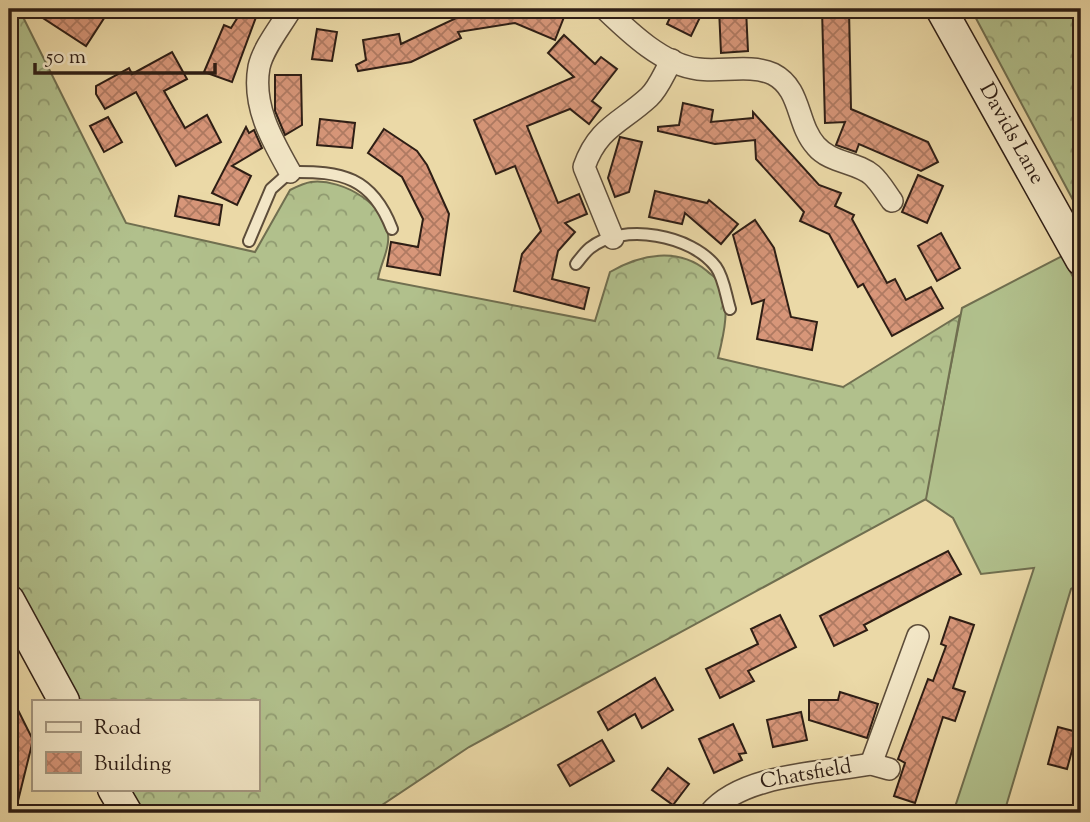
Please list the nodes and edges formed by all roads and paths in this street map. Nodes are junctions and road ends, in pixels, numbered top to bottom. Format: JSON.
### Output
{"nodes":[{"id":1,"x":291,"y":9,"type":"edge"},
{"id":2,"x":605,"y":9,"type":"edge"},
{"id":3,"x":941,"y":9,"type":"edge"},
{"id":4,"x":672,"y":60,"type":"junction"},
{"id":5,"x":290,"y":172,"type":"junction"},
{"id":6,"x":892,"y":201,"type":"dead end"},
{"id":7,"x":392,"y":229,"type":"dead end"},
{"id":8,"x":613,"y":238,"type":"junction"},
{"id":9,"x":248,"y":240,"type":"dead end"},
{"id":10,"x":1081,"y":260,"type":"edge"},
{"id":11,"x":576,"y":264,"type":"dead end"},
{"id":12,"x":730,"y":309,"type":"dead end"},
{"id":13,"x":11,"y":610,"type":"edge"},
{"id":14,"x":918,"y":636,"type":"dead end"},
{"id":15,"x":63,"y":700,"type":"edge"},
{"id":16,"x":114,"y":790,"type":"edge"},
{"id":17,"x":127,"y":813,"type":"edge"},
{"id":18,"x":710,"y":813,"type":"edge"}],
"edges":[{"from":1,"to":5,"type":"street"},
{"from":2,"to":4,"type":"street"},
{"from":3,"to":10,"type":"street","name":"Davids Lane"},
{"from":4,"to":6,"type":"street"},
{"from":4,"to":8,"type":"street"},
{"from":5,"to":7,"type":"lane"},
{"from":5,"to":9,"type":"lane"},
{"from":8,"to":11,"type":"lane"},
{"from":8,"to":12,"type":"lane"},
{"from":13,"to":15,"type":"street"},
{"from":14,"to":18,"type":"street","name":"Chatsfield"},
{"from":16,"to":17,"type":"street"}]}
